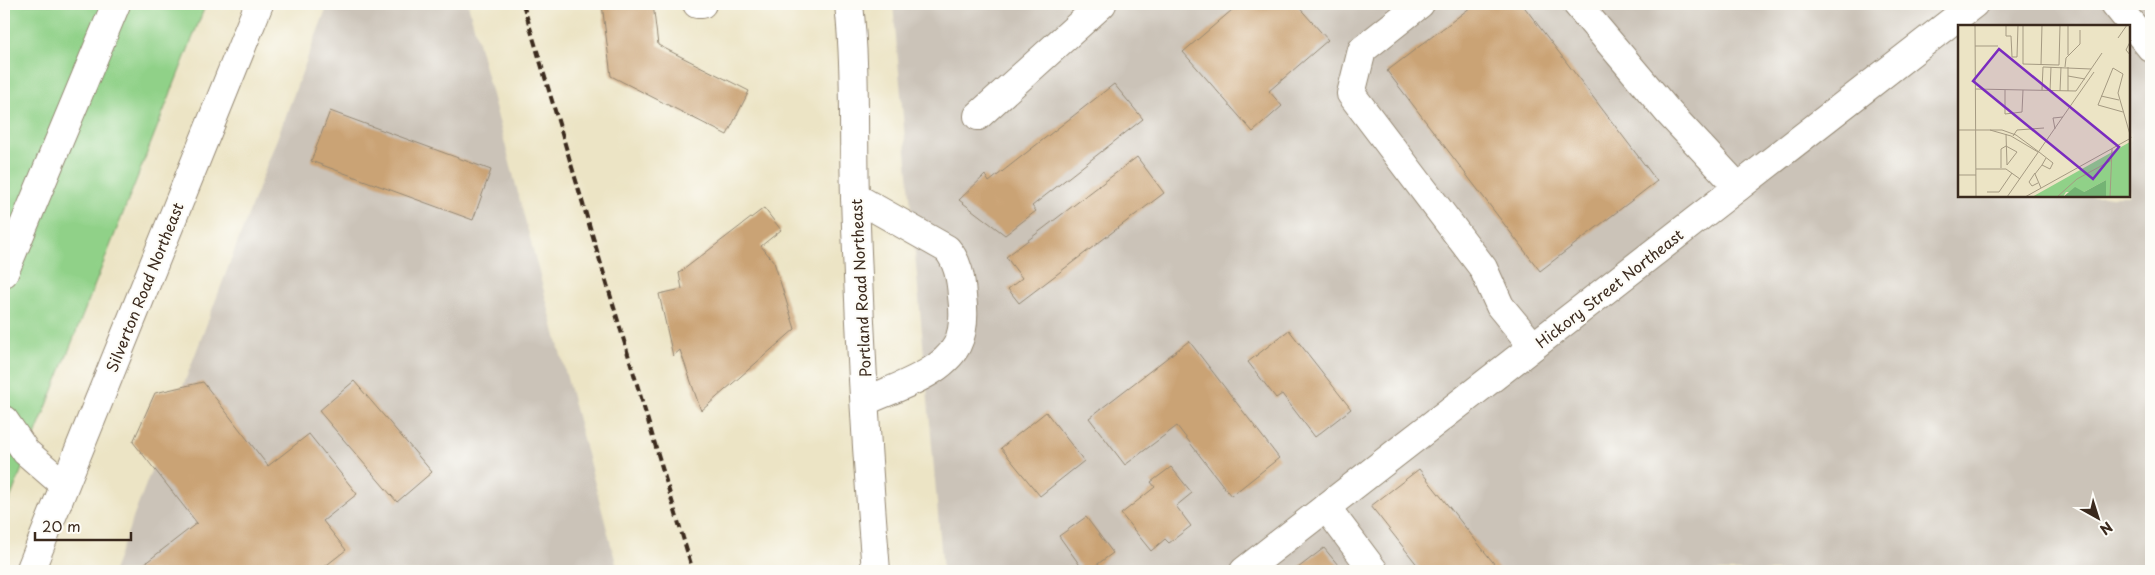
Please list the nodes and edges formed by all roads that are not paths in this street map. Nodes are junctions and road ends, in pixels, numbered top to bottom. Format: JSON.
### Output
{"nodes":[{"id":1,"x":116,"y":4,"type":"edge"},
{"id":2,"x":259,"y":4,"type":"edge"},
{"id":3,"x":697,"y":4,"type":"edge"},
{"id":4,"x":702,"y":4,"type":"edge"},
{"id":5,"x":849,"y":4,"type":"edge"},
{"id":6,"x":1102,"y":4,"type":"edge"},
{"id":7,"x":1420,"y":4,"type":"edge"},
{"id":8,"x":1577,"y":4,"type":"edge"},
{"id":9,"x":1974,"y":4,"type":"edge"},
{"id":10,"x":2115,"y":4,"type":"edge"},
{"id":11,"x":2151,"y":48,"type":"edge"},
{"id":12,"x":978,"y":116,"type":"dead end"},
{"id":13,"x":1738,"y":187,"type":"junction"},
{"id":14,"x":855,"y":197,"type":"junction"},
{"id":15,"x":4,"y":273,"type":"edge"},
{"id":16,"x":1533,"y":346,"type":"junction"},
{"id":17,"x":866,"y":401,"type":"junction"},
{"id":18,"x":4,"y":420,"type":"edge"},
{"id":19,"x":64,"y":485,"type":"junction"},
{"id":20,"x":1326,"y":507,"type":"junction"},
{"id":21,"x":30,"y":571,"type":"edge"},
{"id":22,"x":876,"y":571,"type":"edge"},
{"id":23,"x":1244,"y":571,"type":"edge"},
{"id":24,"x":1374,"y":571,"type":"edge"}],
"edges":[{"from":1,"to":15,"type":"main road"},
{"from":2,"to":19,"type":"main road","name":"Silverton Road Northeast"},
{"from":3,"to":4,"type":"main road"},
{"from":5,"to":14,"type":"main road","name":"Portland Road Northeast"},
{"from":6,"to":12,"type":"main road"},
{"from":7,"to":16,"type":"main road"},
{"from":8,"to":13,"type":"main road"},
{"from":9,"to":13,"type":"main road","name":"Hickory Street Northeast"},
{"from":10,"to":11,"type":"main road"},
{"from":13,"to":16,"type":"main road","name":"Hickory Street Northeast"},
{"from":14,"to":17,"type":"main road","name":"Portland Road Northeast"},
{"from":14,"to":17,"type":"main road"},
{"from":16,"to":20,"type":"main road","name":"Hickory Street Northeast"},
{"from":17,"to":22,"type":"main road","name":"Portland Road Northeast"},
{"from":18,"to":19,"type":"main road"},
{"from":19,"to":21,"type":"main road","name":"Silverton Road Northeast"},
{"from":20,"to":23,"type":"main road","name":"Hickory Street Northeast"},
{"from":20,"to":24,"type":"main road"}]}
